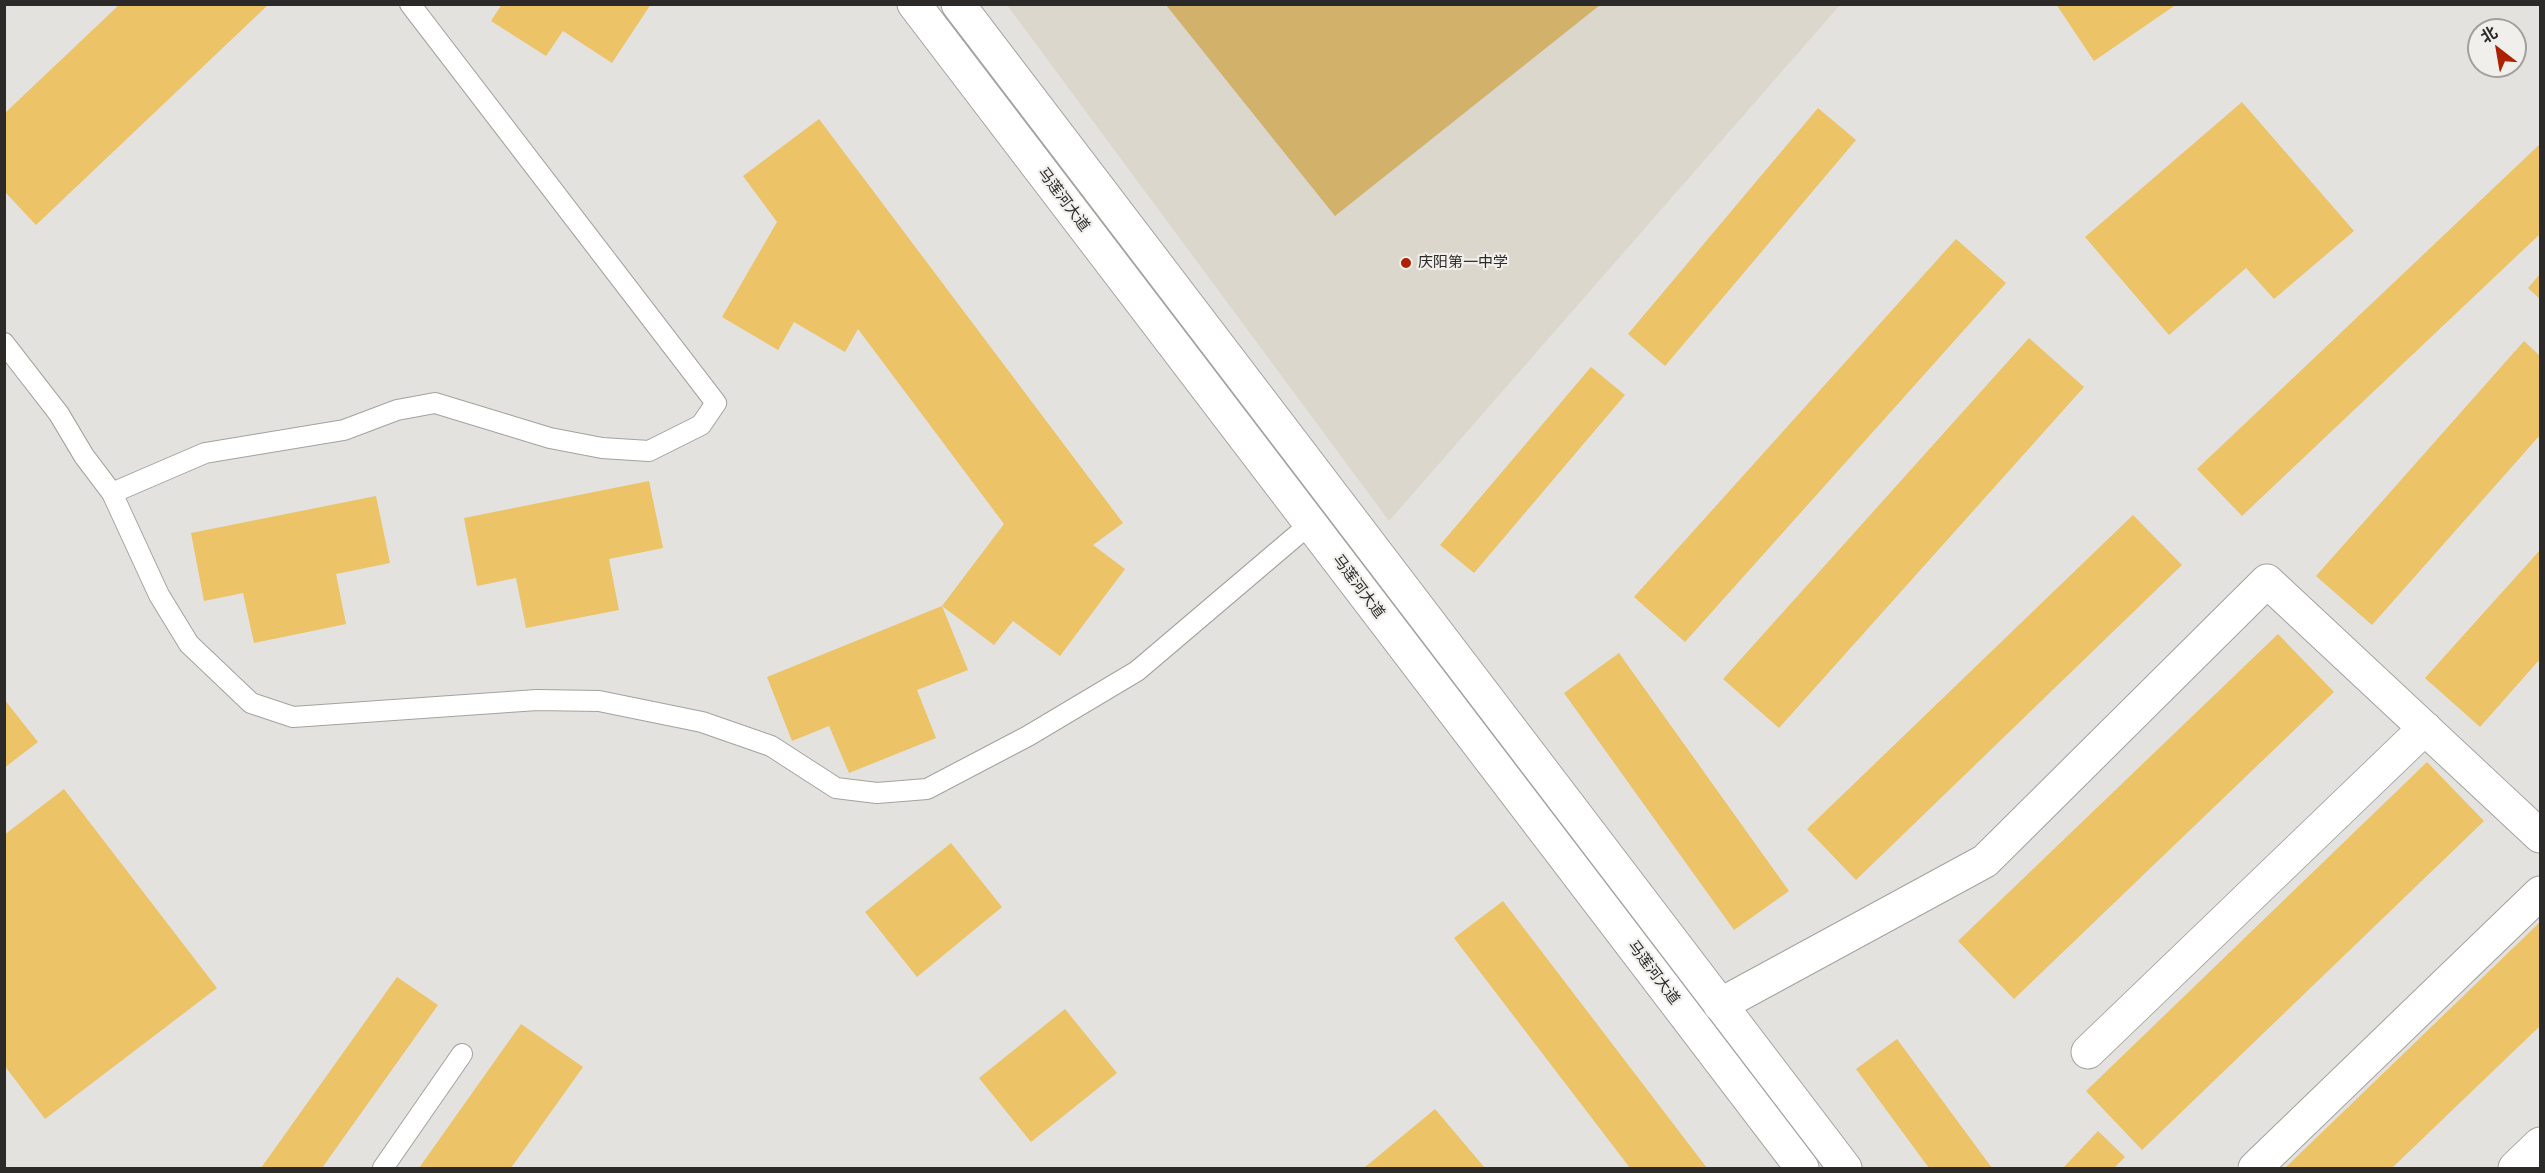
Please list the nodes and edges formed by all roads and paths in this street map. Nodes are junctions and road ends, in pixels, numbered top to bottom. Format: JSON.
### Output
{"nodes":[{"id":1,"x":410,"y":4,"type":"edge"},
{"id":2,"x":914,"y":4,"type":"edge"},
{"id":3,"x":958,"y":4,"type":"edge"},
{"id":4,"x":4,"y":343,"type":"edge"},
{"id":5,"x":112,"y":494,"type":"junction"},
{"id":6,"x":1310,"y":524,"type":"junction"},
{"id":7,"x":2425,"y":728,"type":"junction"},
{"id":8,"x":2541,"y":836,"type":"edge"},
{"id":9,"x":2541,"y":893,"type":"edge"},
{"id":10,"x":1720,"y":1005,"type":"junction"},
{"id":11,"x":2088,"y":1052,"type":"dead end"},
{"id":12,"x":462,"y":1054,"type":"dead end"},
{"id":13,"x":2541,"y":1144,"type":"edge"},
{"id":14,"x":383,"y":1168,"type":"edge"},
{"id":15,"x":1802,"y":1168,"type":"edge"},
{"id":16,"x":1845,"y":1168,"type":"edge"},
{"id":17,"x":2255,"y":1168,"type":"edge"},
{"id":18,"x":2516,"y":1168,"type":"edge"}],
"edges":[{"from":1,"to":5,"type":"lane"},
{"from":2,"to":6,"type":"street","name":"马莲河大道"},
{"from":3,"to":10,"type":"street"},
{"from":4,"to":5,"type":"lane"},
{"from":5,"to":6,"type":"lane"},
{"from":6,"to":15,"type":"street","name":"马莲河大道"},
{"from":7,"to":8,"type":"street"},
{"from":7,"to":10,"type":"street"},
{"from":7,"to":11,"type":"street"},
{"from":9,"to":17,"type":"street"},
{"from":10,"to":16,"type":"street"},
{"from":12,"to":14,"type":"lane"},
{"from":13,"to":18,"type":"street"}]}
